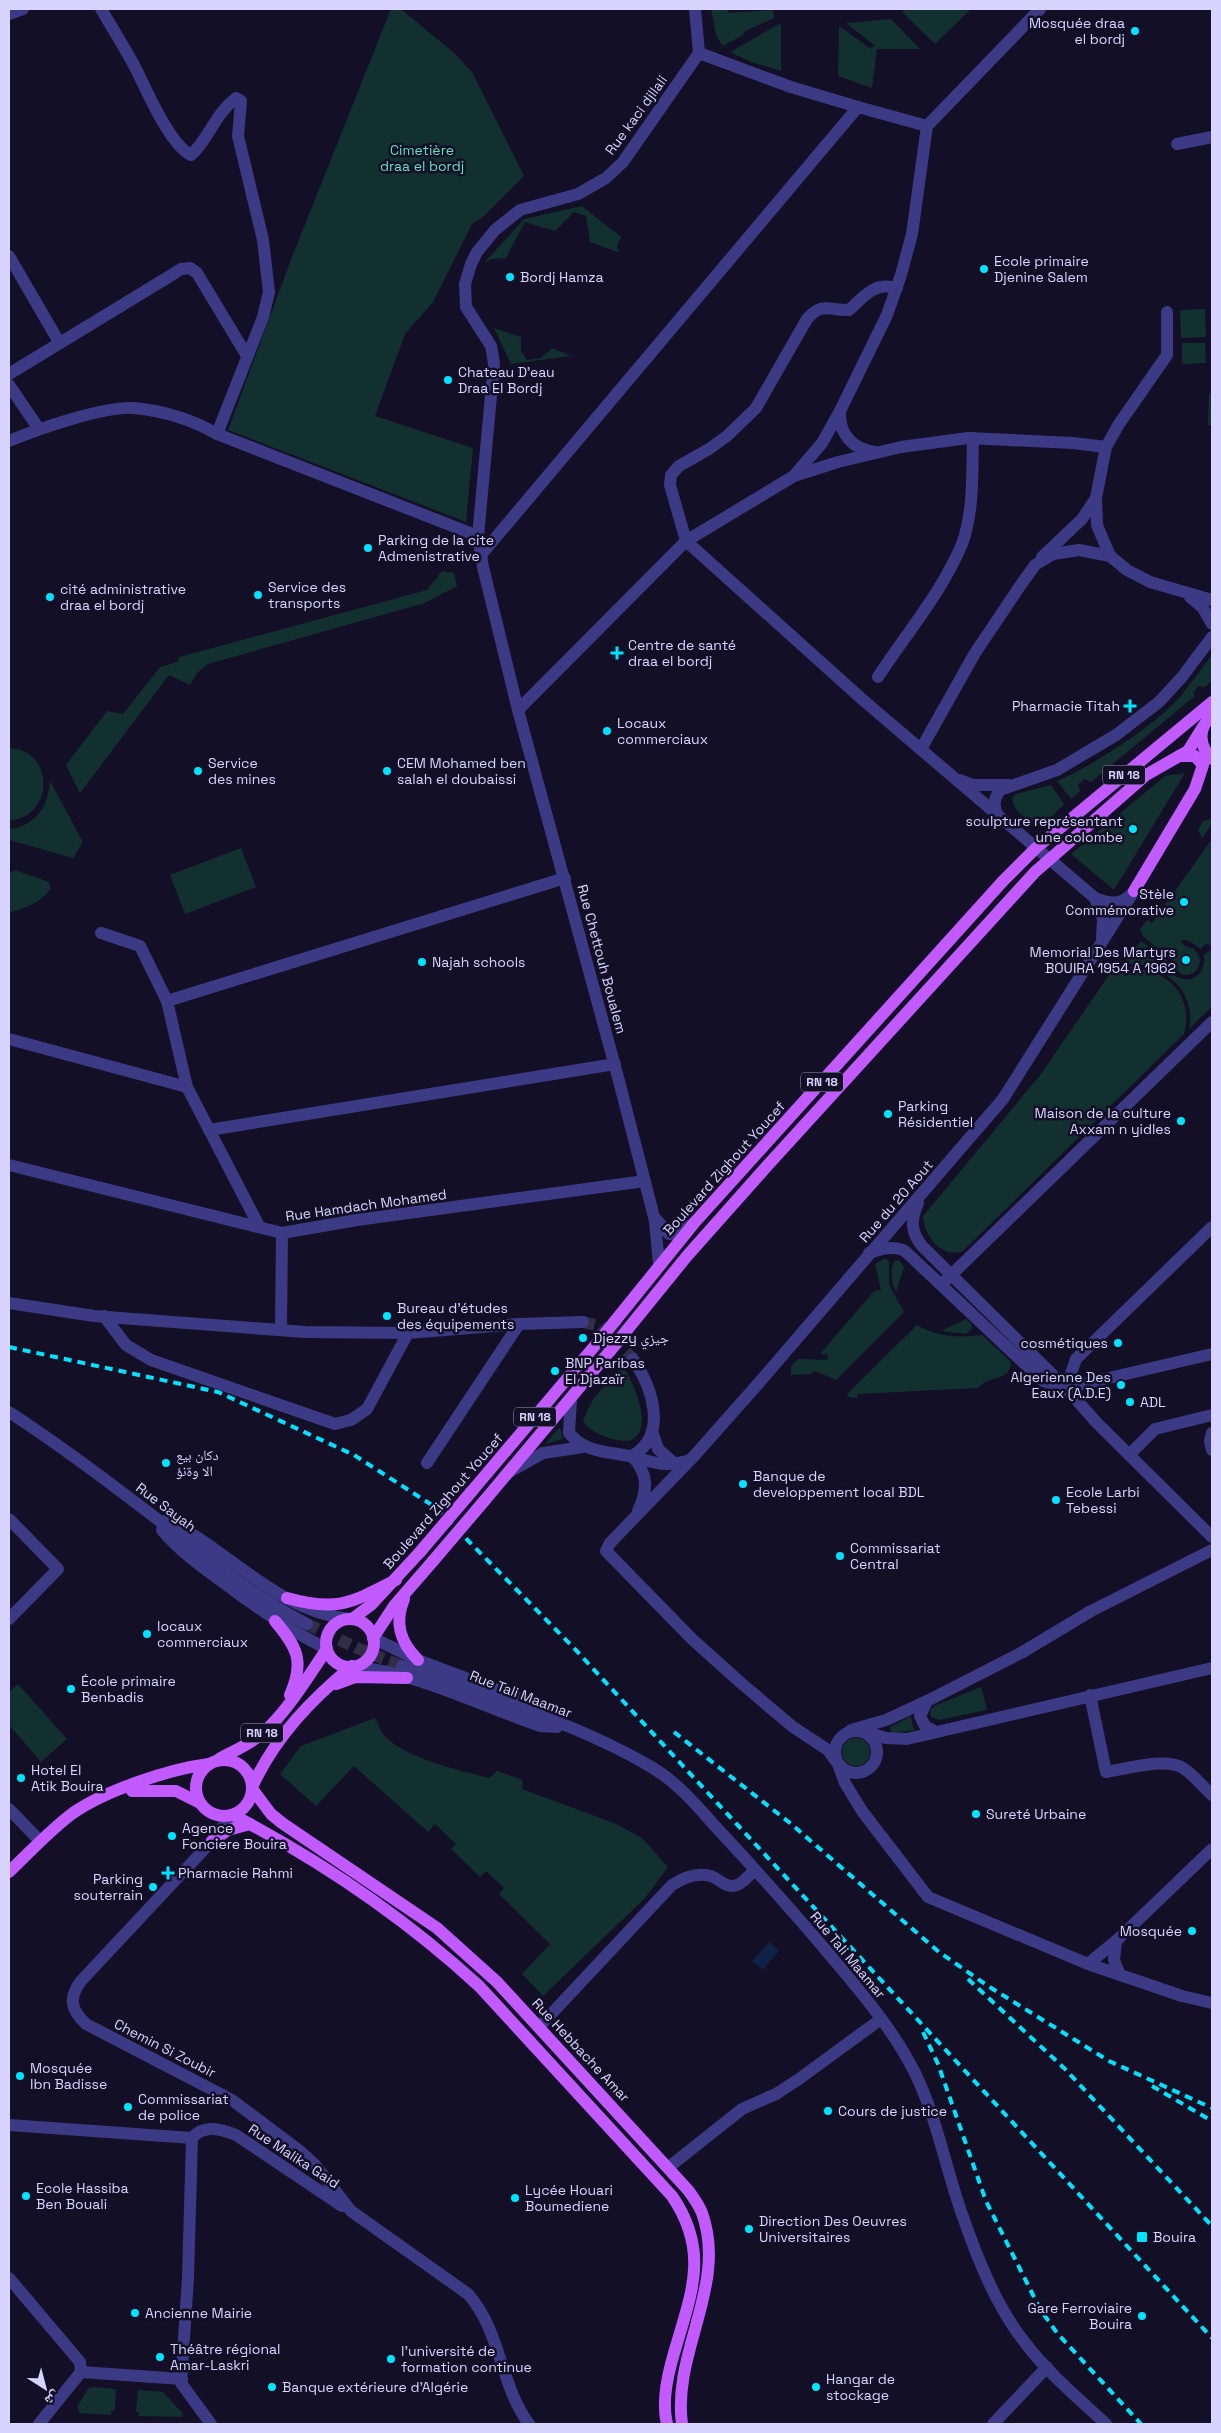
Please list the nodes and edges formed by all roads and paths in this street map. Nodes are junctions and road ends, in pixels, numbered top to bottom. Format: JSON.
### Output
{"nodes":[{"id":1,"x":24,"y":9,"type":"edge"},
{"id":2,"x":101,"y":9,"type":"edge"},
{"id":3,"x":695,"y":9,"type":"edge"},
{"id":4,"x":1040,"y":9,"type":"edge"},
{"id":5,"x":9,"y":14,"type":"edge"},
{"id":6,"x":699,"y":52,"type":"junction"},
{"id":7,"x":858,"y":107,"type":"junction"},
{"id":8,"x":927,"y":126,"type":"junction"},
{"id":9,"x":1212,"y":137,"type":"edge"},
{"id":10,"x":1177,"y":144,"type":"dead end"},
{"id":11,"x":9,"y":256,"type":"edge"},
{"id":12,"x":897,"y":288,"type":"junction"},
{"id":13,"x":1167,"y":312,"type":"dead end"},
{"id":14,"x":58,"y":342,"type":"junction"},
{"id":15,"x":247,"y":356,"type":"junction"},
{"id":16,"x":9,"y":374,"type":"edge"},
{"id":17,"x":9,"y":385,"type":"edge"},
{"id":18,"x":840,"y":411,"type":"junction"},
{"id":19,"x":39,"y":429,"type":"junction"},
{"id":20,"x":218,"y":434,"type":"junction"},
{"id":21,"x":973,"y":438,"type":"junction"},
{"id":22,"x":9,"y":441,"type":"edge"},
{"id":23,"x":1106,"y":447,"type":"junction"},
{"id":24,"x":878,"y":452,"type":"junction"},
{"id":25,"x":794,"y":476,"type":"junction"},
{"id":26,"x":1096,"y":498,"type":"junction"},
{"id":27,"x":478,"y":536,"type":"junction"},
{"id":28,"x":686,"y":541,"type":"junction"},
{"id":29,"x":481,"y":555,"type":"junction"},
{"id":30,"x":1110,"y":556,"type":"junction"},
{"id":31,"x":1034,"y":565,"type":"junction"},
{"id":32,"x":1186,"y":594,"type":"junction"},
{"id":33,"x":1212,"y":600,"type":"edge"},
{"id":34,"x":1212,"y":624,"type":"edge"},
{"id":35,"x":1212,"y":637,"type":"edge"},
{"id":36,"x":878,"y":677,"type":"dead end"},
{"id":37,"x":1212,"y":702,"type":"edge"},
{"id":38,"x":518,"y":710,"type":"junction"},
{"id":39,"x":1209,"y":719,"type":"edge"},
{"id":40,"x":1170,"y":736,"type":"junction"},
{"id":41,"x":921,"y":749,"type":"junction"},
{"id":42,"x":1179,"y":756,"type":"junction"},
{"id":43,"x":1212,"y":759,"type":"edge"},
{"id":44,"x":950,"y":774,"type":"junction"},
{"id":45,"x":1212,"y":776,"type":"edge"},
{"id":46,"x":1008,"y":786,"type":"junction"},
{"id":47,"x":1195,"y":789,"type":"junction"},
{"id":48,"x":997,"y":816,"type":"junction"},
{"id":49,"x":1036,"y":848,"type":"junction"},
{"id":50,"x":1049,"y":860,"type":"junction"},
{"id":51,"x":565,"y":878,"type":"junction"},
{"id":52,"x":1134,"y":891,"type":"junction"},
{"id":53,"x":1095,"y":898,"type":"junction"},
{"id":54,"x":101,"y":933,"type":"dead end"},
{"id":55,"x":1101,"y":944,"type":"junction"},
{"id":56,"x":167,"y":1001,"type":"junction"},
{"id":57,"x":1212,"y":1022,"type":"edge"},
{"id":58,"x":9,"y":1039,"type":"edge"},
{"id":59,"x":615,"y":1064,"type":"junction"},
{"id":60,"x":188,"y":1088,"type":"junction"},
{"id":61,"x":209,"y":1130,"type":"junction"},
{"id":62,"x":9,"y":1165,"type":"edge"},
{"id":63,"x":645,"y":1181,"type":"junction"},
{"id":64,"x":923,"y":1194,"type":"junction"},
{"id":65,"x":653,"y":1216,"type":"junction"},
{"id":66,"x":695,"y":1222,"type":"junction"},
{"id":67,"x":894,"y":1225,"type":"junction"},
{"id":68,"x":258,"y":1226,"type":"junction"},
{"id":69,"x":1212,"y":1227,"type":"edge"},
{"id":70,"x":282,"y":1233,"type":"junction"},
{"id":71,"x":899,"y":1248,"type":"junction"},
{"id":72,"x":869,"y":1253,"type":"junction"},
{"id":73,"x":660,"y":1265,"type":"junction"},
{"id":74,"x":946,"y":1279,"type":"junction"},
{"id":75,"x":9,"y":1303,"type":"edge"},
{"id":76,"x":104,"y":1316,"type":"junction"},
{"id":77,"x":583,"y":1322,"type":"tunnel mouth"},
{"id":78,"x":519,"y":1324,"type":"junction"},
{"id":79,"x":281,"y":1330,"type":"junction"},
{"id":80,"x":408,"y":1333,"type":"junction"},
{"id":81,"x":1212,"y":1354,"type":"edge"},
{"id":82,"x":632,"y":1360,"type":"tunnel mouth"},
{"id":83,"x":1066,"y":1388,"type":"junction"},
{"id":84,"x":571,"y":1399,"type":"junction"},
{"id":85,"x":9,"y":1412,"type":"edge"},
{"id":86,"x":1212,"y":1416,"type":"edge"},
{"id":87,"x":652,"y":1431,"type":"junction"},
{"id":88,"x":1212,"y":1434,"type":"edge"},
{"id":89,"x":583,"y":1447,"type":"junction"},
{"id":90,"x":1212,"y":1450,"type":"edge"},
{"id":91,"x":1129,"y":1455,"type":"junction"},
{"id":92,"x":632,"y":1456,"type":"junction"},
{"id":93,"x":690,"y":1460,"type":"junction"},
{"id":94,"x":427,"y":1464,"type":"dead end"},
{"id":95,"x":675,"y":1464,"type":"junction"},
{"id":96,"x":510,"y":1471,"type":"junction"},
{"id":97,"x":144,"y":1509,"type":"junction"},
{"id":98,"x":9,"y":1519,"type":"edge"},
{"id":99,"x":633,"y":1520,"type":"junction"},
{"id":100,"x":1212,"y":1537,"type":"edge"},
{"id":101,"x":1212,"y":1550,"type":"edge"},
{"id":102,"x":396,"y":1580,"type":"junction"},
{"id":103,"x":407,"y":1592,"type":"junction"},
{"id":104,"x":287,"y":1598,"type":"junction"},
{"id":105,"x":9,"y":1619,"type":"edge"},
{"id":106,"x":352,"y":1619,"type":"junction"},
{"id":107,"x":275,"y":1621,"type":"junction"},
{"id":108,"x":306,"y":1624,"type":"tunnel mouth"},
{"id":109,"x":373,"y":1638,"type":"junction"},
{"id":110,"x":327,"y":1649,"type":"junction"},
{"id":111,"x":418,"y":1660,"type":"junction"},
{"id":112,"x":352,"y":1666,"type":"junction"},
{"id":113,"x":402,"y":1666,"type":"tunnel mouth"},
{"id":114,"x":1212,"y":1668,"type":"edge"},
{"id":115,"x":407,"y":1678,"type":"junction"},
{"id":116,"x":322,"y":1690,"type":"junction"},
{"id":117,"x":1090,"y":1695,"type":"junction"},
{"id":118,"x":927,"y":1701,"type":"junction"},
{"id":119,"x":284,"y":1709,"type":"junction"},
{"id":120,"x":884,"y":1721,"type":"junction"},
{"id":121,"x":571,"y":1729,"type":"junction"},
{"id":122,"x":848,"y":1732,"type":"junction"},
{"id":123,"x":866,"y":1732,"type":"junction"},
{"id":124,"x":936,"y":1732,"type":"junction"},
{"id":125,"x":810,"y":1736,"type":"junction"},
{"id":126,"x":886,"y":1738,"type":"junction"},
{"id":127,"x":907,"y":1739,"type":"junction"},
{"id":128,"x":876,"y":1757,"type":"junction"},
{"id":129,"x":213,"y":1762,"type":"junction"},
{"id":130,"x":838,"y":1764,"type":"junction"},
{"id":131,"x":863,"y":1772,"type":"junction"},
{"id":132,"x":253,"y":1788,"type":"junction"},
{"id":133,"x":110,"y":1794,"type":"junction"},
{"id":134,"x":1212,"y":1795,"type":"edge"},
{"id":135,"x":855,"y":1800,"type":"junction"},
{"id":136,"x":200,"y":1803,"type":"junction"},
{"id":137,"x":9,"y":1809,"type":"edge"},
{"id":138,"x":232,"y":1815,"type":"junction"},
{"id":139,"x":250,"y":1824,"type":"junction"},
{"id":140,"x":212,"y":1841,"type":"junction"},
{"id":141,"x":40,"y":1842,"type":"junction"},
{"id":142,"x":1212,"y":1848,"type":"edge"},
{"id":143,"x":755,"y":1870,"type":"junction"},
{"id":144,"x":9,"y":1872,"type":"edge"},
{"id":145,"x":1116,"y":1941,"type":"junction"},
{"id":146,"x":1088,"y":1964,"type":"junction"},
{"id":147,"x":1119,"y":1973,"type":"junction"},
{"id":148,"x":1212,"y":2003,"type":"edge"},
{"id":149,"x":881,"y":2018,"type":"junction"},
{"id":150,"x":539,"y":2027,"type":"junction"},
{"id":151,"x":9,"y":2125,"type":"edge"},
{"id":152,"x":192,"y":2140,"type":"junction"},
{"id":153,"x":669,"y":2167,"type":"junction"},
{"id":154,"x":351,"y":2211,"type":"junction"},
{"id":155,"x":9,"y":2278,"type":"edge"},
{"id":156,"x":1047,"y":2367,"type":"junction"},
{"id":157,"x":81,"y":2372,"type":"junction"},
{"id":158,"x":182,"y":2379,"type":"junction"},
{"id":159,"x":39,"y":2424,"type":"edge"},
{"id":160,"x":211,"y":2424,"type":"edge"},
{"id":161,"x":529,"y":2424,"type":"edge"},
{"id":162,"x":667,"y":2424,"type":"edge"},
{"id":163,"x":682,"y":2424,"type":"edge"},
{"id":164,"x":992,"y":2424,"type":"edge"},
{"id":165,"x":1106,"y":2424,"type":"edge"}],
"edges":[{"from":1,"to":5,"type":"street"},
{"from":2,"to":15,"type":"street"},
{"from":3,"to":6,"type":"street"},
{"from":4,"to":8,"type":"street"},
{"from":6,"to":7,"type":"street"},
{"from":6,"to":27,"type":"street","name":"Rue kaci djllali"},
{"from":7,"to":8,"type":"street"},
{"from":7,"to":29,"type":"street"},
{"from":8,"to":12,"type":"street"},
{"from":9,"to":10,"type":"street"},
{"from":11,"to":14,"type":"street"},
{"from":12,"to":18,"type":"street"},
{"from":12,"to":28,"type":"street"},
{"from":13,"to":23,"type":"street"},
{"from":14,"to":15,"type":"street"},
{"from":14,"to":16,"type":"street"},
{"from":15,"to":20,"type":"street"},
{"from":17,"to":19,"type":"street"},
{"from":18,"to":24,"type":"street"},
{"from":18,"to":25,"type":"street"},
{"from":19,"to":20,"type":"street"},
{"from":19,"to":22,"type":"street"},
{"from":20,"to":27,"type":"street"},
{"from":21,"to":23,"type":"street"},
{"from":21,"to":24,"type":"street"},
{"from":21,"to":36,"type":"street"},
{"from":23,"to":26,"type":"street"},
{"from":24,"to":25,"type":"street"},
{"from":25,"to":28,"type":"street"},
{"from":26,"to":30,"type":"street"},
{"from":26,"to":31,"type":"street"},
{"from":27,"to":29,"type":"street","name":"Rue Chettouh Boualem"},
{"from":28,"to":38,"type":"street"},
{"from":28,"to":41,"type":"street"},
{"from":29,"to":38,"type":"street","name":"Rue Chettouh Boualem"},
{"from":30,"to":31,"type":"street"},
{"from":30,"to":32,"type":"street"},
{"from":31,"to":41,"type":"street"},
{"from":32,"to":33,"type":"street"},
{"from":32,"to":34,"type":"street"},
{"from":35,"to":46,"type":"street"},
{"from":37,"to":40,"type":"main road","name":"Boulevard Zighout Youcef","number":"RN 18"},
{"from":38,"to":51,"type":"street","name":"Rue Chettouh Boualem"},
{"from":39,"to":40,"type":"main road"},
{"from":39,"to":42,"type":"main road"},
{"from":39,"to":43,"type":"main road"},
{"from":40,"to":49,"type":"main road","name":"Boulevard Zighout Youcef","number":"RN 18"},
{"from":41,"to":44,"type":"street"},
{"from":42,"to":47,"type":"main road"},
{"from":42,"to":50,"type":"main road","number":"RN 18"},
{"from":44,"to":46,"type":"street"},
{"from":44,"to":48,"type":"street"},
{"from":45,"to":47,"type":"main road"},
{"from":46,"to":48,"type":"street"},
{"from":47,"to":52,"type":"main road"},
{"from":48,"to":49,"type":"street"},
{"from":49,"to":50,"type":"street"},
{"from":49,"to":66,"type":"main road","name":"Boulevard Zighout Youcef","number":"RN 18"},
{"from":50,"to":53,"type":"street"},
{"from":50,"to":84,"type":"main road","number":"RN 18","bridge":true},
{"from":51,"to":56,"type":"street"},
{"from":51,"to":59,"type":"street","name":"Rue Chettouh Boualem"},
{"from":52,"to":53,"type":"street"},
{"from":52,"to":55,"type":"street","name":"Rue du 20 Aout"},
{"from":53,"to":55,"type":"street"},
{"from":54,"to":56,"type":"street"},
{"from":55,"to":64,"type":"street","name":"Rue du 20 Aout"},
{"from":56,"to":60,"type":"street"},
{"from":57,"to":74,"type":"street"},
{"from":58,"to":60,"type":"street"},
{"from":59,"to":61,"type":"street"},
{"from":59,"to":63,"type":"street","name":"Rue Chettouh Boualem"},
{"from":60,"to":61,"type":"street"},
{"from":61,"to":68,"type":"street"},
{"from":62,"to":68,"type":"street","name":"Rue Hamdach Mohamed"},
{"from":63,"to":65,"type":"street","name":"Rue Chettouh Boualem"},
{"from":63,"to":70,"type":"street","name":"Rue Hamdach Mohamed"},
{"from":64,"to":67,"type":"street","name":"Rue du 20 Aout"},
{"from":64,"to":74,"type":"street"},
{"from":65,"to":66,"type":"street"},
{"from":65,"to":73,"type":"street","name":"Rue Chettouh Boualem"},
{"from":66,"to":73,"type":"main road","name":"Boulevard Zighout Youcef","number":"RN 18"},
{"from":67,"to":71,"type":"street"},
{"from":67,"to":72,"type":"street","name":"Rue du 20 Aout"},
{"from":68,"to":70,"type":"street","name":"Rue Hamdach Mohamed"},
{"from":69,"to":83,"type":"street"},
{"from":70,"to":79,"type":"street"},
{"from":71,"to":72,"type":"street"},
{"from":71,"to":74,"type":"street"},
{"from":72,"to":93,"type":"street","name":"Rue du 20 Aout"},
{"from":73,"to":102,"type":"main road","name":"Boulevard Zighout Youcef","number":"RN 18","bridge":true},
{"from":74,"to":83,"type":"street"},
{"from":74,"to":83,"type":"street"},
{"from":75,"to":76,"type":"street"},
{"from":76,"to":79,"type":"street"},
{"from":76,"to":80,"type":"street"},
{"from":77,"to":78,"type":"street"},
{"from":78,"to":80,"type":"street"},
{"from":78,"to":94,"type":"street"},
{"from":79,"to":80,"type":"street"},
{"from":81,"to":83,"type":"street"},
{"from":82,"to":87,"type":"street"},
{"from":83,"to":91,"type":"street"},
{"from":84,"to":89,"type":"street"},
{"from":84,"to":96,"type":"main road","number":"RN 18"},
{"from":85,"to":97,"type":"street","name":"Rue Sayah"},
{"from":86,"to":91,"type":"street"},
{"from":87,"to":92,"type":"street"},
{"from":87,"to":95,"type":"street"},
{"from":88,"to":90,"type":"street"},
{"from":89,"to":92,"type":"street"},
{"from":89,"to":96,"type":"street"},
{"from":91,"to":100,"type":"street"},
{"from":92,"to":95,"type":"street"},
{"from":92,"to":99,"type":"street"},
{"from":93,"to":95,"type":"street"},
{"from":93,"to":99,"type":"street","name":"Rue du 20 Aout"},
{"from":96,"to":103,"type":"main road","number":"RN 18","bridge":true},
{"from":97,"to":104,"type":"street"},
{"from":97,"to":107,"type":"street"},
{"from":97,"to":108,"type":"street","name":"Rue Sayah"},
{"from":98,"to":105,"type":"street"},
{"from":99,"to":125,"type":"street","name":"Rue du 20 Aout"},
{"from":101,"to":118,"type":"street"},
{"from":102,"to":104,"type":"main road"},
{"from":102,"to":106,"type":"main road","name":"Boulevard Zighout Youcef","number":"RN 18"},
{"from":103,"to":109,"type":"main road","number":"RN 18"},
{"from":103,"to":111,"type":"main road"},
{"from":104,"to":106,"type":"street"},
{"from":106,"to":109,"type":"main road"},
{"from":106,"to":110,"type":"main road"},
{"from":107,"to":110,"type":"street"},
{"from":107,"to":119,"type":"main road"},
{"from":109,"to":111,"type":"street"},
{"from":109,"to":112,"type":"main road"},
{"from":110,"to":112,"type":"main road"},
{"from":110,"to":119,"type":"main road","number":"RN 18"},
{"from":111,"to":121,"type":"street"},
{"from":112,"to":115,"type":"street"},
{"from":112,"to":116,"type":"main road","number":"RN 18"},
{"from":113,"to":121,"type":"street","name":"Rue Tali Maamar"},
{"from":114,"to":117,"type":"street"},
{"from":115,"to":116,"type":"main road"},
{"from":115,"to":121,"type":"street"},
{"from":116,"to":132,"type":"main road","number":"RN 18"},
{"from":117,"to":124,"type":"street"},
{"from":117,"to":134,"type":"street"},
{"from":118,"to":120,"type":"street"},
{"from":118,"to":124,"type":"street"},
{"from":119,"to":129,"type":"main road","number":"RN 18"},
{"from":120,"to":122,"type":"street"},
{"from":120,"to":126,"type":"street"},
{"from":121,"to":143,"type":"street","name":"Rue Tali Maamar"},
{"from":122,"to":123,"type":"street"},
{"from":122,"to":125,"type":"street"},
{"from":122,"to":130,"type":"street"},
{"from":123,"to":126,"type":"street"},
{"from":123,"to":128,"type":"street"},
{"from":124,"to":127,"type":"street"},
{"from":125,"to":130,"type":"street","name":"Rue du 20 Aout"},
{"from":126,"to":127,"type":"street"},
{"from":127,"to":128,"type":"street"},
{"from":128,"to":131,"type":"street"},
{"from":129,"to":132,"type":"main road"},
{"from":129,"to":133,"type":"main road","number":"RN 18"},
{"from":129,"to":136,"type":"main road"},
{"from":130,"to":131,"type":"street"},
{"from":130,"to":135,"type":"street"},
{"from":131,"to":135,"type":"street"},
{"from":132,"to":138,"type":"main road"},
{"from":132,"to":150,"type":"main road","name":"Rue Hebbache Amar"},
{"from":133,"to":136,"type":"main road","number":"RN 18"},
{"from":133,"to":141,"type":"main road","number":"RN 18"},
{"from":135,"to":146,"type":"street"},
{"from":136,"to":138,"type":"main road"},
{"from":137,"to":141,"type":"street"},
{"from":138,"to":139,"type":"main road"},
{"from":138,"to":140,"type":"street","name":"Chemin Si Zoubir"},
{"from":139,"to":140,"type":"main road"},
{"from":139,"to":162,"type":"main road"},
{"from":140,"to":154,"type":"street","name":"Chemin Si Zoubir"},
{"from":141,"to":144,"type":"main road","number":"RN 18"},
{"from":142,"to":145,"type":"street"},
{"from":143,"to":149,"type":"street","name":"Rue Tali Maamar"},
{"from":143,"to":150,"type":"street"},
{"from":145,"to":146,"type":"street"},
{"from":145,"to":147,"type":"street"},
{"from":146,"to":147,"type":"street"},
{"from":147,"to":148,"type":"street"},
{"from":149,"to":153,"type":"street"},
{"from":149,"to":156,"type":"street","name":"Rue Tali Maamar"},
{"from":150,"to":153,"type":"main road","name":"Rue Hebbache Amar"},
{"from":151,"to":152,"type":"street","name":"Rue Malika Gaid"},
{"from":152,"to":154,"type":"street","name":"Rue Malika Gaid"},
{"from":152,"to":158,"type":"street"},
{"from":153,"to":163,"type":"main road","name":"Rue Hebbache Amar"},
{"from":154,"to":161,"type":"street","name":"Chemin Si Zoubir"},
{"from":155,"to":157,"type":"street"},
{"from":156,"to":164,"type":"street"},
{"from":156,"to":165,"type":"street","name":"Rue Tali Maamar"},
{"from":157,"to":158,"type":"street"},
{"from":157,"to":159,"type":"street"},
{"from":158,"to":160,"type":"street"}]}
